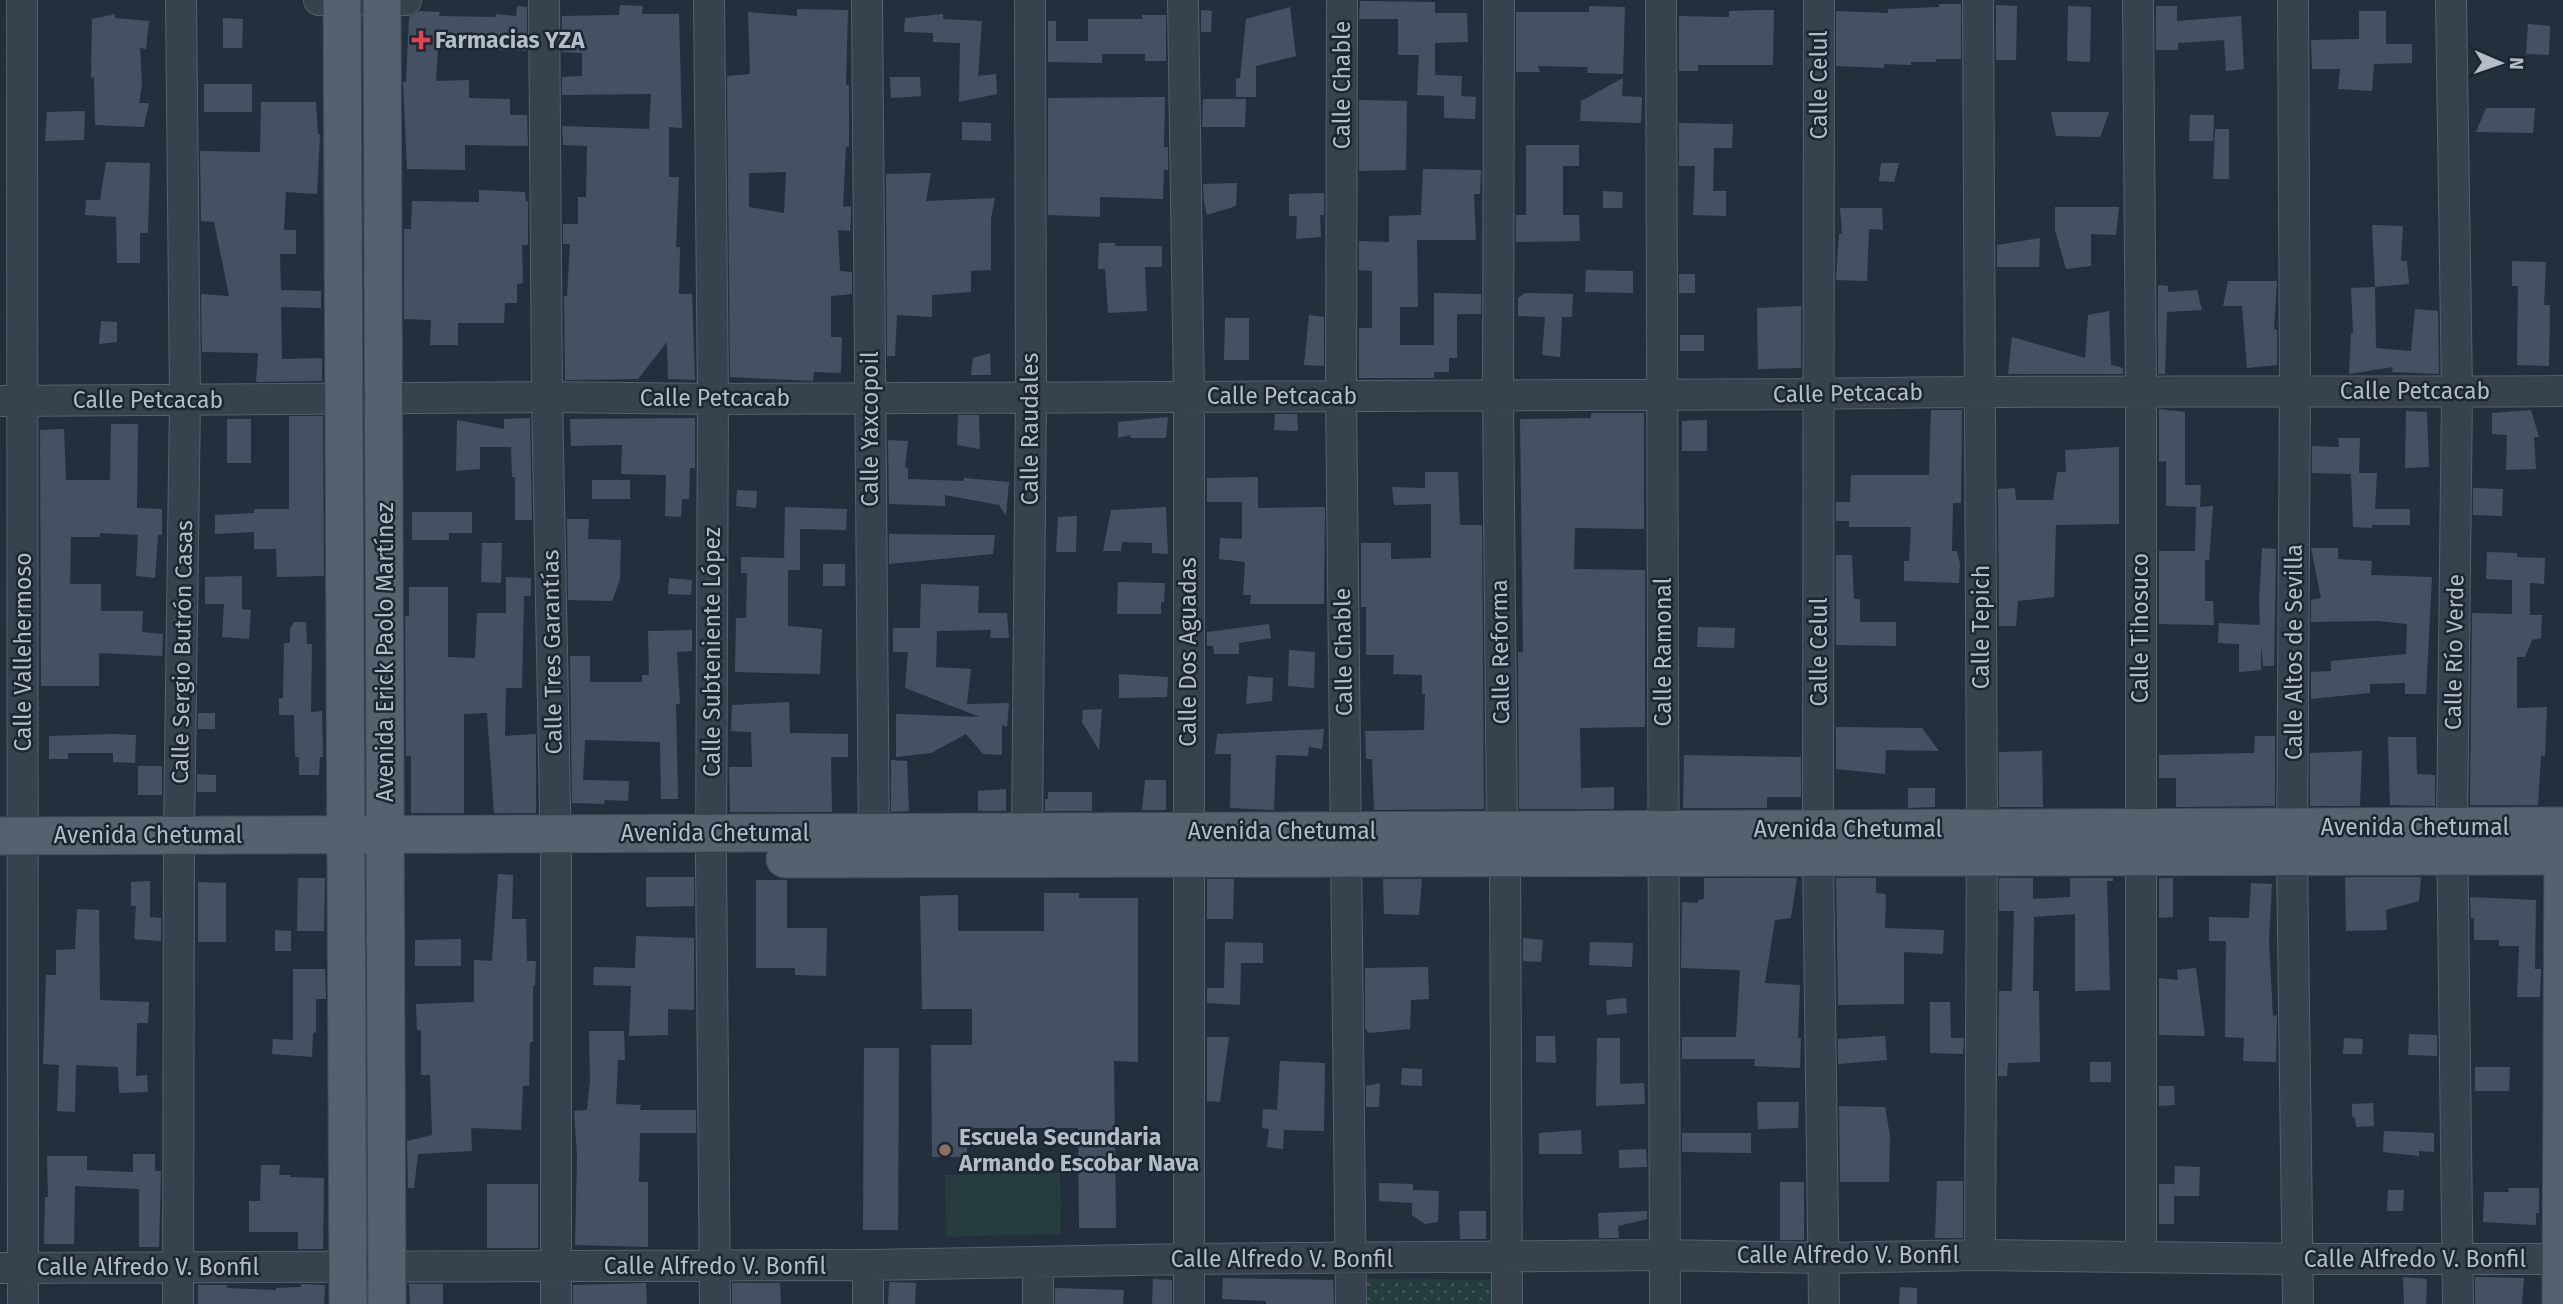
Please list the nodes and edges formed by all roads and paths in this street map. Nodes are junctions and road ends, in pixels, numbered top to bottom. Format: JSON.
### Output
{"nodes":[{"id":1,"x":22,"y":0,"type":"edge"},
{"id":2,"x":181,"y":0,"type":"edge"},
{"id":3,"x":318,"y":0,"type":"edge"},
{"id":4,"x":342,"y":0,"type":"edge"},
{"id":5,"x":390,"y":0,"type":"edge"},
{"id":6,"x":544,"y":0,"type":"edge"},
{"id":7,"x":709,"y":0,"type":"edge"},
{"id":8,"x":867,"y":0,"type":"edge"},
{"id":9,"x":1030,"y":0,"type":"edge"},
{"id":10,"x":1182,"y":0,"type":"edge"},
{"id":11,"x":1342,"y":0,"type":"edge"},
{"id":12,"x":1499,"y":0,"type":"edge"},
{"id":13,"x":1661,"y":0,"type":"edge"},
{"id":14,"x":1819,"y":0,"type":"edge"},
{"id":15,"x":1978,"y":0,"type":"edge"},
{"id":16,"x":2138,"y":0,"type":"edge"},
{"id":17,"x":2293,"y":0,"type":"edge"},
{"id":18,"x":2451,"y":0,"type":"edge"},
{"id":19,"x":343,"y":138,"type":"junction"},
{"id":20,"x":382,"y":138,"type":"junction"},
{"id":21,"x":2295,"y":390,"type":"junction"},
{"id":22,"x":1980,"y":391,"type":"junction"},
{"id":23,"x":2563,"y":391,"type":"edge"},
{"id":24,"x":2457,"y":392,"type":"junction"},
{"id":25,"x":1663,"y":393,"type":"junction"},
{"id":26,"x":2141,"y":393,"type":"junction"},
{"id":27,"x":1818,"y":394,"type":"junction"},
{"id":28,"x":1498,"y":395,"type":"junction"},
{"id":29,"x":1189,"y":396,"type":"junction"},
{"id":30,"x":1341,"y":396,"type":"junction"},
{"id":31,"x":547,"y":397,"type":"junction"},
{"id":32,"x":870,"y":397,"type":"junction"},
{"id":33,"x":1031,"y":397,"type":"junction"},
{"id":34,"x":185,"y":398,"type":"junction"},
{"id":35,"x":713,"y":399,"type":"junction"},
{"id":36,"x":344,"y":400,"type":"junction"},
{"id":37,"x":383,"y":400,"type":"junction"},
{"id":38,"x":11,"y":401,"type":"edge"},
{"id":39,"x":2563,"y":826,"type":"edge"},
{"id":40,"x":2453,"y":841,"type":"junction"},
{"id":41,"x":1981,"y":842,"type":"junction"},
{"id":42,"x":2140,"y":842,"type":"junction"},
{"id":43,"x":2292,"y":842,"type":"junction"},
{"id":44,"x":1664,"y":843,"type":"junction"},
{"id":45,"x":1819,"y":843,"type":"junction"},
{"id":46,"x":1346,"y":844,"type":"junction"},
{"id":47,"x":1503,"y":844,"type":"junction"},
{"id":48,"x":2563,"y":844,"type":"edge"},
{"id":49,"x":874,"y":845,"type":"junction"},
{"id":50,"x":1026,"y":845,"type":"junction"},
{"id":51,"x":1188,"y":845,"type":"junction"},
{"id":52,"x":555,"y":846,"type":"junction"},
{"id":53,"x":711,"y":846,"type":"junction"},
{"id":54,"x":180,"y":847,"type":"junction"},
{"id":55,"x":346,"y":847,"type":"junction"},
{"id":56,"x":386,"y":847,"type":"junction"},
{"id":57,"x":12,"y":848,"type":"edge"},
{"id":58,"x":2563,"y":856,"type":"edge"},
{"id":59,"x":1665,"y":1255,"type":"junction"},
{"id":60,"x":1980,"y":1255,"type":"junction"},
{"id":61,"x":2141,"y":1255,"type":"junction"},
{"id":62,"x":1507,"y":1256,"type":"junction"},
{"id":63,"x":1823,"y":1258,"type":"junction"},
{"id":64,"x":1188,"y":1259,"type":"junction"},
{"id":65,"x":1352,"y":1259,"type":"junction"},
{"id":66,"x":2298,"y":1259,"type":"junction"},
{"id":67,"x":2457,"y":1259,"type":"junction"},
{"id":68,"x":2562,"y":1259,"type":"edge"},
{"id":69,"x":1038,"y":1263,"type":"junction"},
{"id":70,"x":868,"y":1265,"type":"junction"},
{"id":71,"x":348,"y":1266,"type":"junction"},
{"id":72,"x":556,"y":1266,"type":"junction"},
{"id":73,"x":715,"y":1266,"type":"junction"},
{"id":74,"x":177,"y":1267,"type":"junction"},
{"id":75,"x":387,"y":1267,"type":"junction"},
{"id":76,"x":11,"y":1268,"type":"edge"},
{"id":77,"x":23,"y":1304,"type":"edge"},
{"id":78,"x":178,"y":1304,"type":"edge"},
{"id":79,"x":348,"y":1304,"type":"edge"},
{"id":80,"x":387,"y":1304,"type":"edge"},
{"id":81,"x":556,"y":1304,"type":"edge"},
{"id":82,"x":715,"y":1304,"type":"edge"},
{"id":83,"x":868,"y":1304,"type":"edge"},
{"id":84,"x":1038,"y":1304,"type":"edge"},
{"id":85,"x":1188,"y":1304,"type":"edge"},
{"id":86,"x":1351,"y":1304,"type":"edge"},
{"id":87,"x":1507,"y":1304,"type":"edge"},
{"id":88,"x":1665,"y":1304,"type":"edge"},
{"id":89,"x":1824,"y":1304,"type":"edge"},
{"id":90,"x":2298,"y":1304,"type":"edge"},
{"id":91,"x":2458,"y":1304,"type":"edge"},
{"id":92,"x":2561,"y":1304,"type":"edge"}],
"edges":[{"from":1,"to":38,"type":"street","name":"Calle Vallehermoso"},
{"from":2,"to":34,"type":"street","name":"Calle Sergio Butrón Casas"},
{"from":3,"to":4,"type":"street"},
{"from":4,"to":5,"type":"street"},
{"from":4,"to":19,"type":"main road","name":"Avenida Erick Paolo Martínez"},
{"from":5,"to":20,"type":"main road","name":"Avenida Erick Paolo Martínez"},
{"from":6,"to":31,"type":"street","name":"Calle Tres Garantías"},
{"from":7,"to":35,"type":"street","name":"Calle Subteniente López"},
{"from":8,"to":32,"type":"street","name":"Calle Yaxcopoil"},
{"from":9,"to":33,"type":"street","name":"Calle Raudales"},
{"from":10,"to":29,"type":"street","name":"Calle Dos Aguadas"},
{"from":11,"to":30,"type":"street","name":"Calle Chable"},
{"from":12,"to":28,"type":"street","name":"Calle Reforma"},
{"from":13,"to":25,"type":"street","name":"Calle Ramonal"},
{"from":14,"to":27,"type":"street","name":"Calle Celul"},
{"from":15,"to":22,"type":"street","name":"Calle Tepich"},
{"from":16,"to":26,"type":"street","name":"Calle Tihosuco"},
{"from":17,"to":21,"type":"street","name":"Calle Altos de Sevilla"},
{"from":18,"to":24,"type":"street","name":"Calle Río Verde"},
{"from":19,"to":20,"type":"street"},
{"from":19,"to":36,"type":"main road","name":"Avenida Erick Paolo Martínez"},
{"from":20,"to":37,"type":"main road","name":"Avenida Erick Paolo Martínez"},
{"from":21,"to":24,"type":"street","name":"Calle Petcacab"},
{"from":21,"to":26,"type":"street","name":"Calle Petcacab"},
{"from":21,"to":43,"type":"street","name":"Calle Altos de Sevilla"},
{"from":22,"to":26,"type":"street","name":"Calle Petcacab"},
{"from":22,"to":27,"type":"street","name":"Calle Petcacab"},
{"from":22,"to":41,"type":"street","name":"Calle Tepich"},
{"from":23,"to":24,"type":"street","name":"Calle Petcacab"},
{"from":24,"to":40,"type":"street","name":"Calle Río Verde"},
{"from":25,"to":27,"type":"street","name":"Calle Petcacab"},
{"from":25,"to":28,"type":"street","name":"Calle Petcacab"},
{"from":25,"to":44,"type":"street","name":"Calle Ramonal"},
{"from":26,"to":42,"type":"street","name":"Calle Tihosuco"},
{"from":27,"to":45,"type":"street","name":"Calle Celul"},
{"from":28,"to":30,"type":"street","name":"Calle Petcacab"},
{"from":28,"to":47,"type":"street","name":"Calle Reforma"},
{"from":29,"to":30,"type":"street","name":"Calle Petcacab"},
{"from":29,"to":33,"type":"street","name":"Calle Petcacab"},
{"from":29,"to":51,"type":"street","name":"Calle Dos Aguadas"},
{"from":30,"to":46,"type":"street","name":"Calle Chable"},
{"from":31,"to":35,"type":"street","name":"Calle Petcacab"},
{"from":31,"to":37,"type":"street","name":"Calle Petcacab"},
{"from":31,"to":52,"type":"street","name":"Calle Tres Garantías"},
{"from":32,"to":33,"type":"street","name":"Calle Petcacab"},
{"from":32,"to":35,"type":"street","name":"Calle Petcacab"},
{"from":32,"to":49,"type":"street","name":"Calle Yaxcopoil"},
{"from":33,"to":50,"type":"street","name":"Calle Raudales"},
{"from":34,"to":36,"type":"street","name":"Calle Petcacab"},
{"from":34,"to":38,"type":"street","name":"Calle Petcacab"},
{"from":34,"to":54,"type":"street","name":"Calle Sergio Butrón Casas"},
{"from":35,"to":53,"type":"street","name":"Calle Subteniente López"},
{"from":36,"to":37,"type":"street","name":"Calle Petcacab"},
{"from":36,"to":55,"type":"main road","name":"Avenida Erick Paolo Martínez"},
{"from":37,"to":56,"type":"main road","name":"Avenida Erick Paolo Martínez"},
{"from":38,"to":57,"type":"street","name":"Calle Vallehermoso"},
{"from":39,"to":40,"type":"main road","name":"Avenida Chetumal"},
{"from":40,"to":43,"type":"main road","name":"Avenida Chetumal"},
{"from":40,"to":58,"type":"main road","name":"Avenida Chetumal"},
{"from":40,"to":67,"type":"street","name":"Calle Río Verde"},
{"from":41,"to":42,"type":"main road","name":"Avenida Chetumal"},
{"from":41,"to":45,"type":"main road","name":"Avenida Chetumal"},
{"from":41,"to":60,"type":"street","name":"Calle Tepich"},
{"from":42,"to":43,"type":"main road","name":"Avenida Chetumal"},
{"from":42,"to":61,"type":"street","name":"Calle Tihosuco"},
{"from":43,"to":66,"type":"street","name":"Calle Altos de Sevilla"},
{"from":44,"to":45,"type":"main road","name":"Avenida Chetumal"},
{"from":44,"to":47,"type":"main road","name":"Avenida Chetumal"},
{"from":44,"to":59,"type":"street","name":"Calle Ramonal"},
{"from":45,"to":63,"type":"street","name":"Calle Celul"},
{"from":46,"to":47,"type":"main road","name":"Avenida Chetumal"},
{"from":46,"to":51,"type":"main road","name":"Avenida Chetumal"},
{"from":46,"to":65,"type":"street","name":"Calle Chable"},
{"from":47,"to":62,"type":"street","name":"Calle Reforma"},
{"from":48,"to":58,"type":"main road"},
{"from":49,"to":50,"type":"main road","name":"Avenida Chetumal"},
{"from":49,"to":53,"type":"main road","name":"Avenida Chetumal"},
{"from":50,"to":51,"type":"main road","name":"Avenida Chetumal"},
{"from":51,"to":64,"type":"street","name":"Calle Dos Aguadas"},
{"from":52,"to":53,"type":"main road","name":"Avenida Chetumal"},
{"from":52,"to":56,"type":"main road","name":"Avenida Chetumal"},
{"from":52,"to":72,"type":"street","name":"Calle Tres Garantías"},
{"from":53,"to":73,"type":"street","name":"Calle Subteniente López"},
{"from":54,"to":55,"type":"main road","name":"Avenida Chetumal"},
{"from":54,"to":57,"type":"main road","name":"Avenida Chetumal"},
{"from":54,"to":74,"type":"street","name":"Calle Sergio Butrón Casas"},
{"from":55,"to":56,"type":"main road","name":"Avenida Chetumal"},
{"from":55,"to":71,"type":"main road","name":"Avenida Erick Paolo Martínez"},
{"from":56,"to":75,"type":"main road","name":"Avenida Erick Paolo Martínez"},
{"from":57,"to":76,"type":"street","name":"Calle Vallehermoso"},
{"from":58,"to":68,"type":"main road"},
{"from":59,"to":62,"type":"street","name":"Calle Alfredo V. Bonfil"},
{"from":59,"to":63,"type":"street","name":"Calle Alfredo V. Bonfil"},
{"from":59,"to":88,"type":"street","name":"Calle Ramonal"},
{"from":60,"to":61,"type":"street","name":"Calle Alfredo V. Bonfil"},
{"from":60,"to":63,"type":"street","name":"Calle Alfredo V. Bonfil"},
{"from":61,"to":66,"type":"street","name":"Calle Alfredo V. Bonfil"},
{"from":62,"to":65,"type":"street","name":"Calle Alfredo V. Bonfil"},
{"from":62,"to":87,"type":"street","name":"Calle Reforma"},
{"from":63,"to":89,"type":"street","name":"Calle Celul"},
{"from":64,"to":65,"type":"street","name":"Calle Alfredo V. Bonfil"},
{"from":64,"to":69,"type":"street","name":"Calle Alfredo V. Bonfil"},
{"from":64,"to":85,"type":"street","name":"Calle Dos Aguadas"},
{"from":65,"to":86,"type":"street","name":"Calle Chable"},
{"from":66,"to":67,"type":"street","name":"Calle Alfredo V. Bonfil"},
{"from":66,"to":90,"type":"street","name":"Calle Altos de Sevilla"},
{"from":67,"to":68,"type":"street","name":"Calle Alfredo V. Bonfil"},
{"from":67,"to":91,"type":"street","name":"Calle Río Verde"},
{"from":68,"to":92,"type":"main road"},
{"from":69,"to":70,"type":"street","name":"Calle Alfredo V. Bonfil"},
{"from":69,"to":84,"type":"street"},
{"from":70,"to":73,"type":"street","name":"Calle Alfredo V. Bonfil"},
{"from":70,"to":83,"type":"street"},
{"from":71,"to":74,"type":"street","name":"Calle Alfredo V. Bonfil"},
{"from":71,"to":75,"type":"street","name":"Calle Alfredo V. Bonfil"},
{"from":71,"to":79,"type":"main road","name":"Avenida Erick Paolo Martínez"},
{"from":72,"to":73,"type":"street","name":"Calle Alfredo V. Bonfil"},
{"from":72,"to":75,"type":"street","name":"Calle Alfredo V. Bonfil"},
{"from":72,"to":81,"type":"street","name":"Calle Tres Garantías"},
{"from":73,"to":82,"type":"street","name":"Calle Subteniente López"},
{"from":74,"to":76,"type":"street","name":"Calle Alfredo V. Bonfil"},
{"from":74,"to":78,"type":"street","name":"Calle Sergio Butrón Casas"},
{"from":75,"to":80,"type":"main road","name":"Avenida Erick Paolo Martínez"},
{"from":76,"to":77,"type":"street","name":"Calle Vallehermoso"}]}
